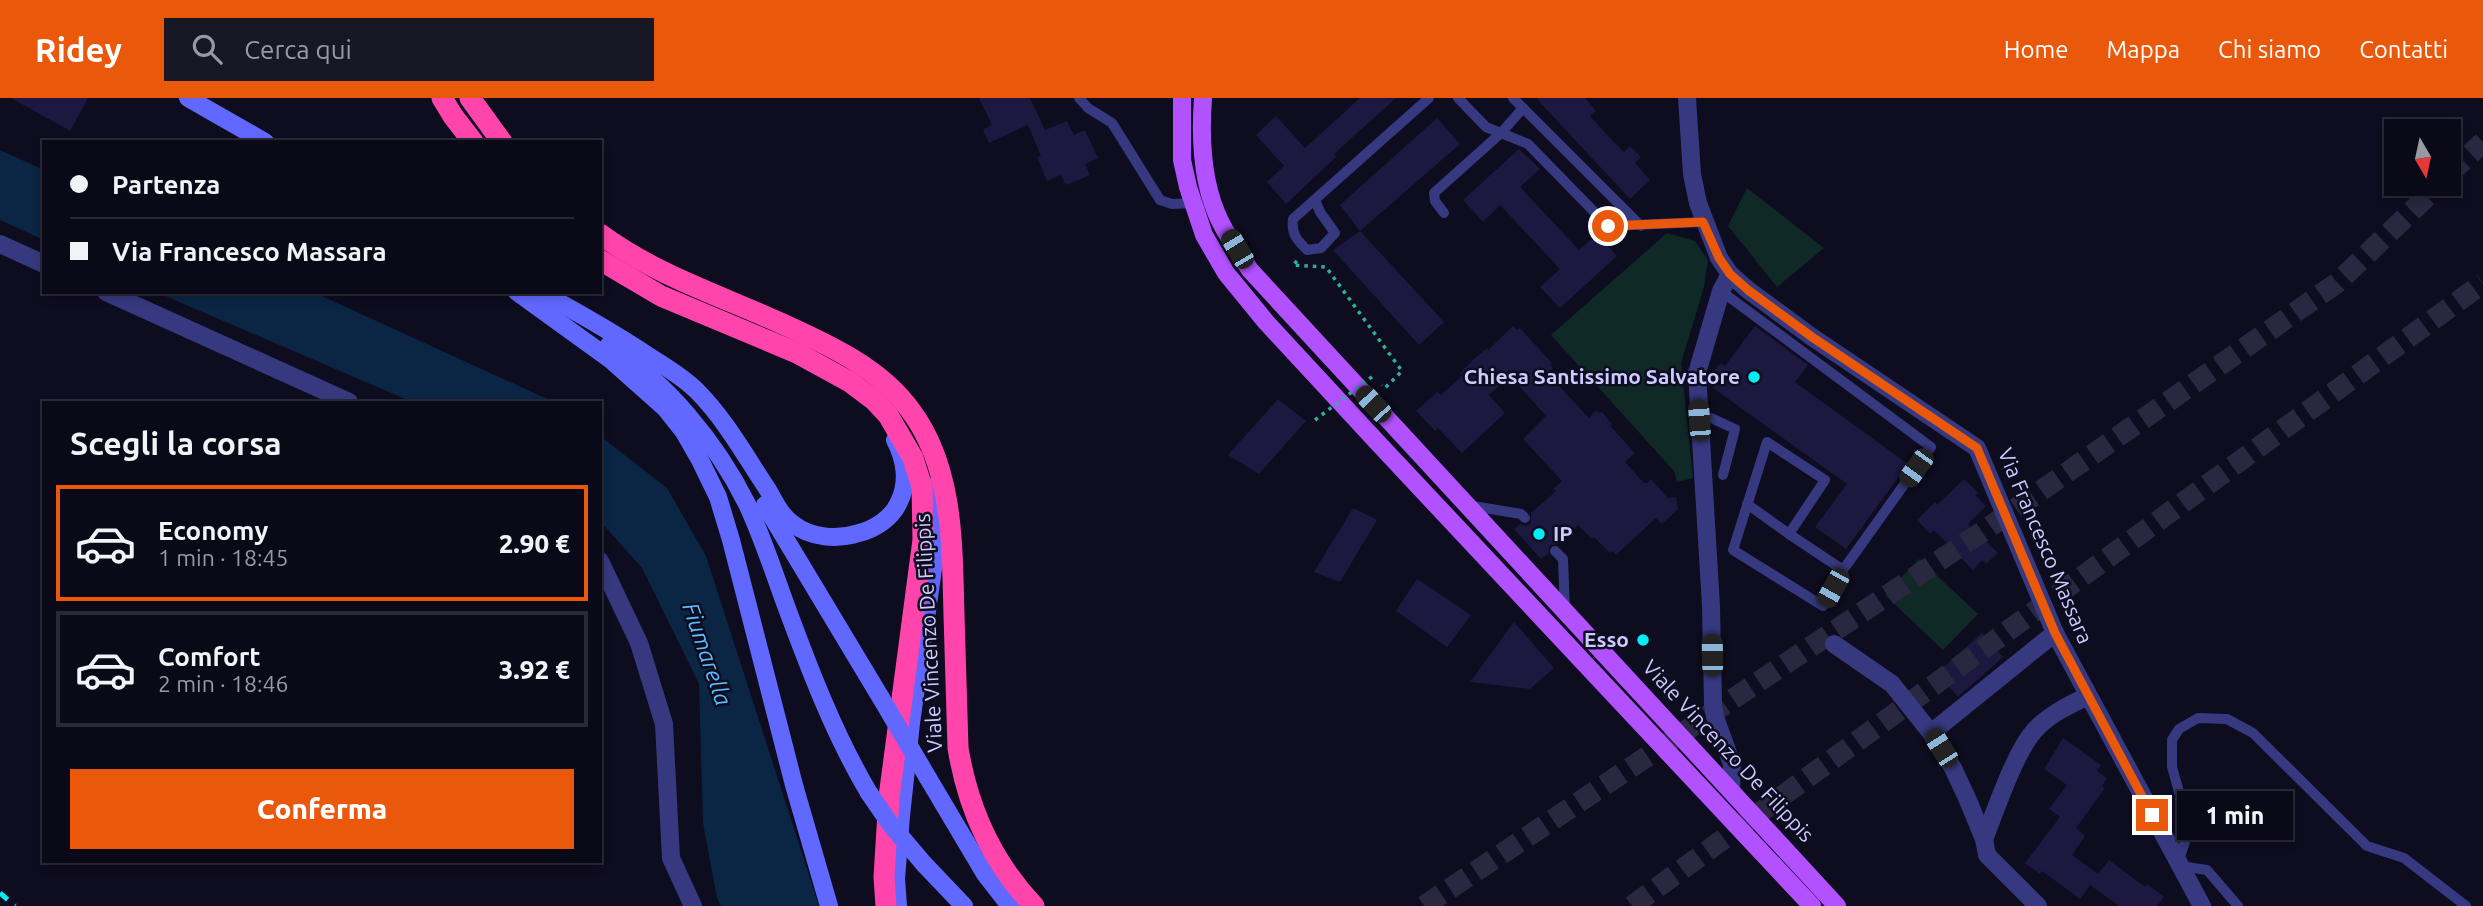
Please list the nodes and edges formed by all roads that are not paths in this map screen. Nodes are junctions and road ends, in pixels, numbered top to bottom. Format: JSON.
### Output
{"nodes":[{"id":1,"x":188,"y":98,"type":"edge"},
{"id":2,"x":442,"y":98,"type":"edge"},
{"id":3,"x":470,"y":98,"type":"edge"},
{"id":4,"x":1079,"y":98,"type":"edge"},
{"id":5,"x":1182,"y":98,"type":"edge"},
{"id":6,"x":1203,"y":98,"type":"edge"},
{"id":7,"x":1429,"y":98,"type":"edge"},
{"id":8,"x":1458,"y":98,"type":"edge"},
{"id":9,"x":1513,"y":98,"type":"edge"},
{"id":10,"x":1687,"y":98,"type":"edge"},
{"id":11,"x":1523,"y":108,"type":"junction"},
{"id":12,"x":1501,"y":133,"type":"junction"},
{"id":13,"x":262,"y":140,"type":"edge"},
{"id":14,"x":472,"y":140,"type":"edge"},
{"id":15,"x":501,"y":140,"type":"edge"},
{"id":16,"x":1315,"y":200,"type":"junction"},
{"id":17,"x":1193,"y":203,"type":"junction"},
{"id":18,"x":1444,"y":212,"type":"dead end"},
{"id":19,"x":1703,"y":222,"type":"junction"},
{"id":20,"x":1642,"y":226,"type":"junction"},
{"id":21,"x":602,"y":235,"type":"edge"},
{"id":22,"x":0,"y":244,"type":"edge"},
{"id":23,"x":602,"y":261,"type":"edge"},
{"id":24,"x":42,"y":263,"type":"edge"},
{"id":25,"x":1730,"y":274,"type":"junction"},
{"id":26,"x":1721,"y":292,"type":"junction"},
{"id":27,"x":110,"y":294,"type":"edge"},
{"id":28,"x":520,"y":294,"type":"edge"},
{"id":29,"x":543,"y":294,"type":"edge"},
{"id":30,"x":547,"y":312,"type":"junction"},
{"id":31,"x":637,"y":349,"type":"junction"},
{"id":32,"x":837,"y":350,"type":"junction"},
{"id":33,"x":825,"y":368,"type":"junction"},
{"id":34,"x":347,"y":401,"type":"edge"},
{"id":35,"x":1699,"y":420,"type":"junction"},
{"id":36,"x":1723,"y":475,"type":"dead end"},
{"id":37,"x":1747,"y":504,"type":"junction"},
{"id":38,"x":1466,"y":505,"type":"junction"},
{"id":39,"x":1525,"y":518,"type":"dead end"},
{"id":40,"x":1788,"y":534,"type":"junction"},
{"id":41,"x":1555,"y":551,"type":"dead end"},
{"id":42,"x":602,"y":565,"type":"edge"},
{"id":43,"x":1843,"y":570,"type":"junction"},
{"id":44,"x":1565,"y":611,"type":"junction"},
{"id":45,"x":2055,"y":633,"type":"junction"},
{"id":46,"x":1834,"y":644,"type":"dead end"},
{"id":47,"x":2088,"y":695,"type":"junction"},
{"id":48,"x":1931,"y":733,"type":"junction"},
{"id":49,"x":1731,"y":792,"type":"junction"},
{"id":50,"x":1984,"y":839,"type":"junction"},
{"id":51,"x":2179,"y":864,"type":"junction"},
{"id":52,"x":693,"y":906,"type":"edge"},
{"id":53,"x":829,"y":906,"type":"edge"},
{"id":54,"x":886,"y":906,"type":"edge"},
{"id":55,"x":898,"y":906,"type":"edge"},
{"id":56,"x":964,"y":906,"type":"edge"},
{"id":57,"x":1010,"y":906,"type":"edge"},
{"id":58,"x":1034,"y":906,"type":"edge"},
{"id":59,"x":1812,"y":906,"type":"edge"},
{"id":60,"x":1838,"y":906,"type":"edge"},
{"id":61,"x":2038,"y":906,"type":"edge"},
{"id":62,"x":2202,"y":906,"type":"edge"},
{"id":63,"x":2238,"y":906,"type":"edge"},
{"id":64,"x":2466,"y":906,"type":"edge"}],
"edges":[{"from":1,"to":13,"type":"main road"},
{"from":2,"to":14,"type":"highway"},
{"from":3,"to":15,"type":"highway"},
{"from":4,"to":17,"type":"lane"},
{"from":5,"to":17,"type":"main road"},
{"from":6,"to":38,"type":"main road","name":"Viale Vincenzo De Filippis"},
{"from":7,"to":16,"type":"lane"},
{"from":8,"to":12,"type":"lane"},
{"from":9,"to":11,"type":"lane"},
{"from":10,"to":19,"type":"street","name":"Via Francesco Massara"},
{"from":11,"to":12,"type":"lane"},
{"from":11,"to":20,"type":"lane"},
{"from":12,"to":18,"type":"lane"},
{"from":12,"to":20,"type":"lane"},
{"from":16,"to":16,"type":"lane"},
{"from":17,"to":59,"type":"main road"},
{"from":19,"to":20,"type":"lane"},
{"from":19,"to":25,"type":"street","name":"Via Francesco Massara"},
{"from":21,"to":32,"type":"highway","name":"Viale Vincenzo De Filippis"},
{"from":22,"to":24,"type":"street"},
{"from":23,"to":33,"type":"highway","name":"Viale Vincenzo De Filippis"},
{"from":25,"to":26,"type":"street"},
{"from":25,"to":45,"type":"street","name":"Via Francesco Massara"},
{"from":26,"to":35,"type":"street"},
{"from":26,"to":43,"type":"lane"},
{"from":27,"to":34,"type":"street"},
{"from":28,"to":30,"type":"main road"},
{"from":29,"to":31,"type":"main road"},
{"from":30,"to":53,"type":"main road"},
{"from":30,"to":56,"type":"main road","bridge":true},
{"from":31,"to":33,"type":"main road"},
{"from":31,"to":57,"type":"main road","bridge":true},
{"from":32,"to":55,"type":"main road"},
{"from":32,"to":58,"type":"highway","name":"Viale Vincenzo De Filippis"},
{"from":33,"to":54,"type":"highway","name":"Viale Vincenzo De Filippis"},
{"from":35,"to":36,"type":"lane"},
{"from":35,"to":49,"type":"street"},
{"from":37,"to":40,"type":"lane"},
{"from":37,"to":40,"type":"lane"},
{"from":37,"to":43,"type":"lane"},
{"from":38,"to":39,"type":"lane"},
{"from":38,"to":44,"type":"main road","name":"Viale Vincenzo De Filippis"},
{"from":40,"to":43,"type":"lane"},
{"from":41,"to":44,"type":"lane"},
{"from":42,"to":52,"type":"street"},
{"from":44,"to":49,"type":"main road","name":"Viale Vincenzo De Filippis"},
{"from":45,"to":47,"type":"street","name":"Via Francesco Massara"},
{"from":45,"to":48,"type":"street"},
{"from":46,"to":48,"type":"street"},
{"from":47,"to":50,"type":"street"},
{"from":47,"to":51,"type":"street","name":"Via Francesco Massara"},
{"from":48,"to":50,"type":"street"},
{"from":49,"to":60,"type":"main road","name":"Viale Vincenzo De Filippis"},
{"from":50,"to":61,"type":"street"},
{"from":51,"to":62,"type":"street","name":"Via Francesco Massara"},
{"from":51,"to":63,"type":"lane"},
{"from":51,"to":64,"type":"lane"}]}
